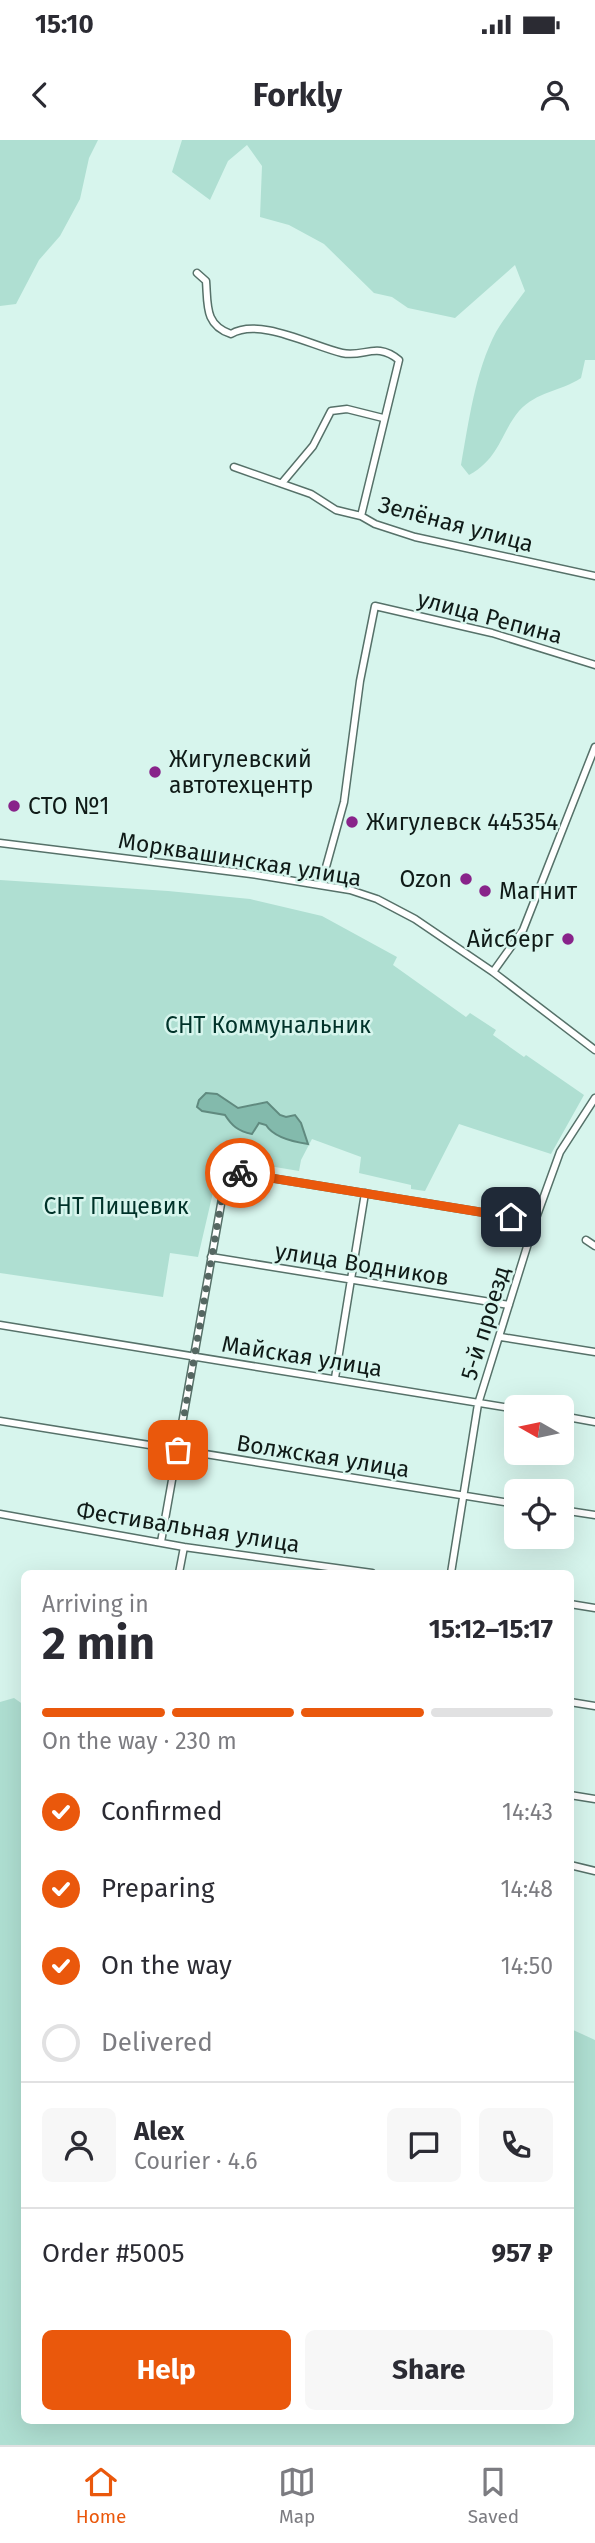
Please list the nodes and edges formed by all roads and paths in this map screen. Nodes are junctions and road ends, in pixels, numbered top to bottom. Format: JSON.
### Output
{"nodes":[{"id":1,"x":197,"y":273,"type":"dead end"},
{"id":2,"x":383,"y":418,"type":"junction"},
{"id":3,"x":234,"y":467,"type":"dead end"},
{"id":4,"x":282,"y":483,"type":"junction"},
{"id":5,"x":361,"y":516,"type":"junction"},
{"id":6,"x":595,"y":576,"type":"edge"},
{"id":7,"x":595,"y":665,"type":"edge"},
{"id":8,"x":595,"y":747,"type":"edge"},
{"id":9,"x":0,"y":843,"type":"edge"},
{"id":10,"x":321,"y":885,"type":"junction"},
{"id":11,"x":492,"y":972,"type":"junction"},
{"id":12,"x":595,"y":1050,"type":"edge"},
{"id":13,"x":595,"y":1098,"type":"edge"},
{"id":14,"x":365,"y":1193,"type":"junction"},
{"id":15,"x":535,"y":1221,"type":"junction"},
{"id":16,"x":586,"y":1240,"type":"dead end"},
{"id":17,"x":595,"y":1246,"type":"edge"},
{"id":18,"x":211,"y":1257,"type":"junction"},
{"id":19,"x":351,"y":1280,"type":"junction"},
{"id":20,"x":509,"y":1305,"type":"junction"},
{"id":21,"x":0,"y":1325,"type":"edge"},
{"id":22,"x":501,"y":1337,"type":"junction"},
{"id":23,"x":595,"y":1352,"type":"edge"},
{"id":24,"x":193,"y":1356,"type":"junction"},
{"id":25,"x":335,"y":1378,"type":"junction"},
{"id":26,"x":478,"y":1404,"type":"junction"},
{"id":27,"x":504,"y":1407,"type":"edge"},
{"id":28,"x":574,"y":1418,"type":"edge"},
{"id":29,"x":0,"y":1421,"type":"edge"},
{"id":30,"x":595,"y":1422,"type":"edge"},
{"id":31,"x":178,"y":1450,"type":"junction"},
{"id":32,"x":463,"y":1496,"type":"junction"},
{"id":33,"x":504,"y":1502,"type":"edge"},
{"id":34,"x":574,"y":1512,"type":"edge"},
{"id":35,"x":0,"y":1514,"type":"edge"},
{"id":36,"x":595,"y":1515,"type":"edge"},
{"id":37,"x":162,"y":1542,"type":"junction"},
{"id":38,"x":184,"y":1546,"type":"junction"},
{"id":39,"x":180,"y":1570,"type":"edge"},
{"id":40,"x":351,"y":1570,"type":"edge"},
{"id":41,"x":451,"y":1570,"type":"edge"},
{"id":42,"x":574,"y":1605,"type":"edge"},
{"id":43,"x":595,"y":1608,"type":"edge"},
{"id":44,"x":574,"y":1703,"type":"edge"},
{"id":45,"x":595,"y":1706,"type":"edge"},
{"id":46,"x":574,"y":1796,"type":"edge"},
{"id":47,"x":595,"y":1799,"type":"edge"},
{"id":48,"x":574,"y":1866,"type":"edge"},
{"id":49,"x":595,"y":1871,"type":"edge"}],
"edges":[{"from":1,"to":2,"type":"street"},
{"from":2,"to":4,"type":"street"},
{"from":2,"to":5,"type":"street"},
{"from":3,"to":4,"type":"street","name":"Зелёная улица"},
{"from":4,"to":5,"type":"street","name":"Зелёная улица"},
{"from":5,"to":6,"type":"street","name":"Зелёная улица"},
{"from":7,"to":10,"type":"street","name":"улица Репина"},
{"from":8,"to":11,"type":"street"},
{"from":9,"to":10,"type":"street","name":"Морквашинская улица"},
{"from":10,"to":11,"type":"street","name":"Морквашинская улица"},
{"from":11,"to":12,"type":"street","name":"Морквашинская улица"},
{"from":13,"to":15,"type":"street","name":"5-й проезд"},
{"from":14,"to":15,"type":"street"},
{"from":14,"to":18,"type":"street"},
{"from":14,"to":19,"type":"street"},
{"from":15,"to":20,"type":"street","name":"5-й проезд"},
{"from":16,"to":17,"type":"street"},
{"from":18,"to":19,"type":"street","name":"улица Водников"},
{"from":18,"to":24,"type":"street"},
{"from":19,"to":20,"type":"street","name":"улица Водников"},
{"from":19,"to":25,"type":"street"},
{"from":20,"to":22,"type":"street","name":"5-й проезд"},
{"from":21,"to":24,"type":"street","name":"Майская улица"},
{"from":22,"to":23,"type":"street"},
{"from":22,"to":26,"type":"street","name":"5-й проезд"},
{"from":24,"to":25,"type":"street","name":"Майская улица"},
{"from":24,"to":31,"type":"street"},
{"from":25,"to":26,"type":"street","name":"Майская улица"},
{"from":26,"to":27,"type":"street","name":"Майская улица"},
{"from":26,"to":32,"type":"street","name":"5-й проезд"},
{"from":28,"to":30,"type":"street"},
{"from":29,"to":31,"type":"street","name":"Волжская улица"},
{"from":31,"to":32,"type":"street","name":"Волжская улица"},
{"from":31,"to":37,"type":"street"},
{"from":32,"to":33,"type":"street","name":"Волжская улица"},
{"from":32,"to":41,"type":"street","name":"5-й проезд"},
{"from":34,"to":36,"type":"street"},
{"from":35,"to":37,"type":"street","name":"Фестивальная улица"},
{"from":37,"to":38,"type":"street","name":"Фестивальная улица"},
{"from":38,"to":39,"type":"street"},
{"from":38,"to":40,"type":"street","name":"Фестивальная улица"},
{"from":42,"to":43,"type":"street"},
{"from":44,"to":45,"type":"street"},
{"from":46,"to":47,"type":"street"},
{"from":48,"to":49,"type":"street"}]}
